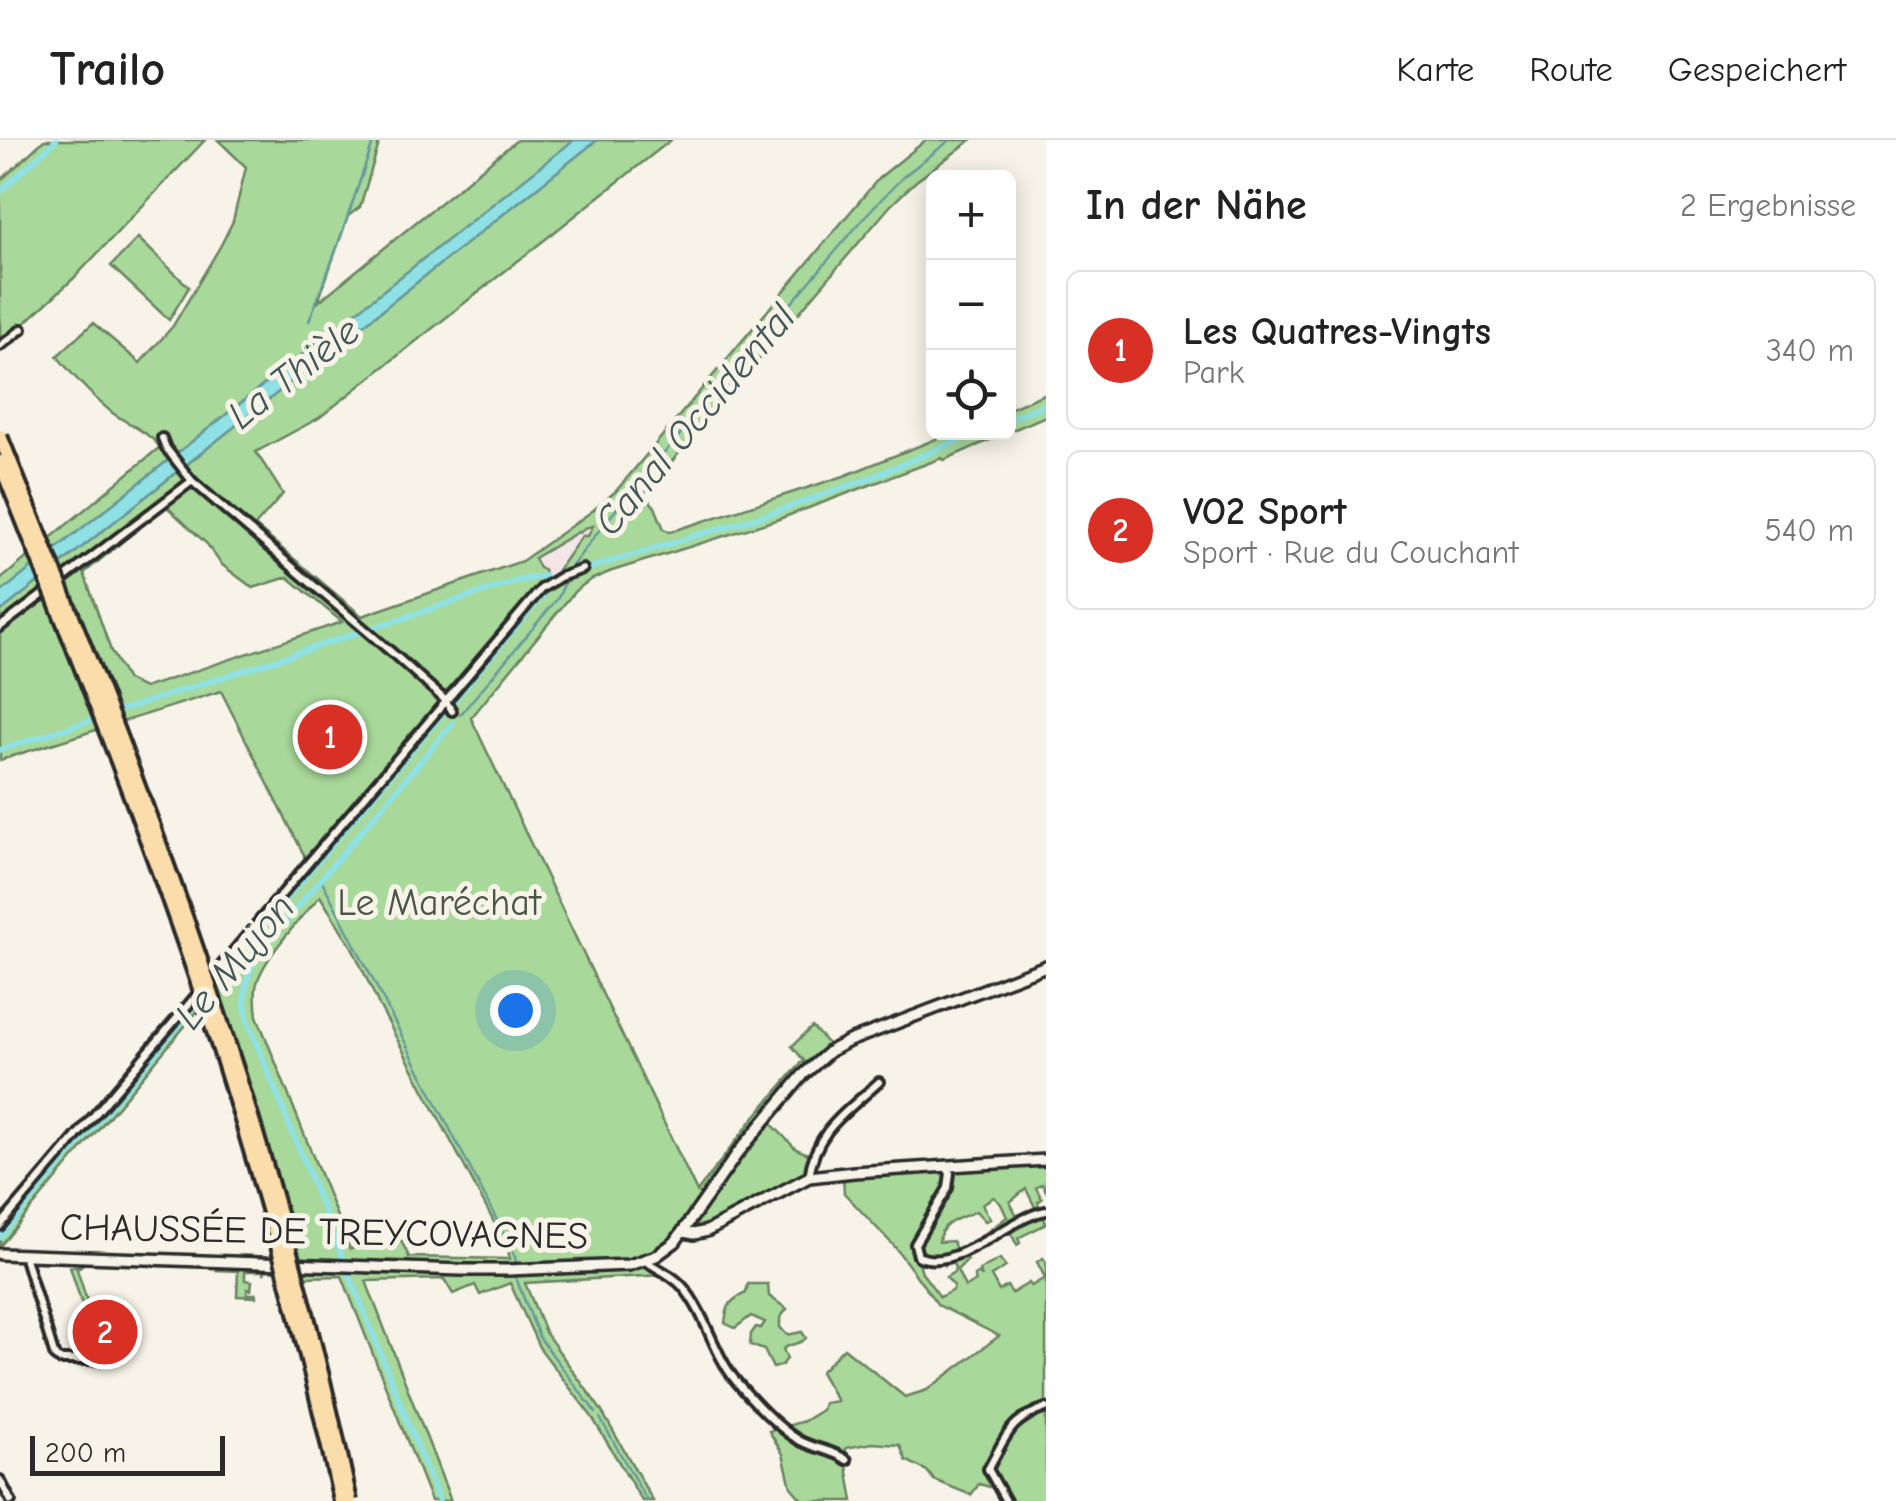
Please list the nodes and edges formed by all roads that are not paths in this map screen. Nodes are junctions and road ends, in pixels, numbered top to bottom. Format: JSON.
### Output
{"nodes":[{"id":1,"x":22,"y":329,"type":"dead end"},
{"id":2,"x":0,"y":346,"type":"edge"},
{"id":3,"x":0,"y":436,"type":"edge"},
{"id":4,"x":162,"y":438,"type":"dead end"},
{"id":5,"x":0,"y":462,"type":"edge"},
{"id":6,"x":190,"y":479,"type":"junction"},
{"id":7,"x":584,"y":569,"type":"dead end"},
{"id":8,"x":0,"y":627,"type":"edge"},
{"id":9,"x":445,"y":700,"type":"junction"},
{"id":10,"x":452,"y":711,"type":"dead end"},
{"id":11,"x":1046,"y":966,"type":"edge"},
{"id":12,"x":879,"y":1082,"type":"dead end"},
{"id":13,"x":1046,"y":1160,"type":"edge"},
{"id":14,"x":946,"y":1166,"type":"junction"},
{"id":15,"x":809,"y":1177,"type":"junction"},
{"id":16,"x":1046,"y":1211,"type":"edge"},
{"id":17,"x":0,"y":1226,"type":"edge"},
{"id":18,"x":684,"y":1232,"type":"junction"},
{"id":19,"x":0,"y":1254,"type":"edge"},
{"id":20,"x":24,"y":1254,"type":"junction"},
{"id":21,"x":645,"y":1261,"type":"junction"},
{"id":22,"x":100,"y":1360,"type":"dead end"},
{"id":23,"x":1046,"y":1408,"type":"edge"},
{"id":24,"x":847,"y":1460,"type":"dead end"},
{"id":25,"x":0,"y":1483,"type":"edge"},
{"id":26,"x":11,"y":1501,"type":"edge"},
{"id":27,"x":341,"y":1501,"type":"edge"},
{"id":28,"x":350,"y":1501,"type":"edge"},
{"id":29,"x":1006,"y":1501,"type":"edge"}],
"edges":[{"from":1,"to":2,"type":"street"},
{"from":3,"to":28,"type":"highway","bridge":true},
{"from":4,"to":6,"type":"street"},
{"from":5,"to":27,"type":"highway","bridge":true},
{"from":6,"to":8,"type":"street"},
{"from":6,"to":9,"type":"street"},
{"from":7,"to":9,"type":"street"},
{"from":9,"to":10,"type":"street"},
{"from":9,"to":17,"type":"street"},
{"from":11,"to":18,"type":"main road"},
{"from":12,"to":15,"type":"street"},
{"from":13,"to":14,"type":"main road"},
{"from":14,"to":15,"type":"main road"},
{"from":14,"to":16,"type":"street"},
{"from":15,"to":18,"type":"main road"},
{"from":18,"to":21,"type":"main road"},
{"from":19,"to":20,"type":"main road","name":"CHAUSSÉE DE TREYCOVAGNES"},
{"from":20,"to":21,"type":"main road","name":"CHAUSSÉE DE TREYCOVAGNES"},
{"from":20,"to":22,"type":"street"},
{"from":21,"to":24,"type":"street"},
{"from":23,"to":29,"type":"street"},
{"from":25,"to":26,"type":"street"}]}
